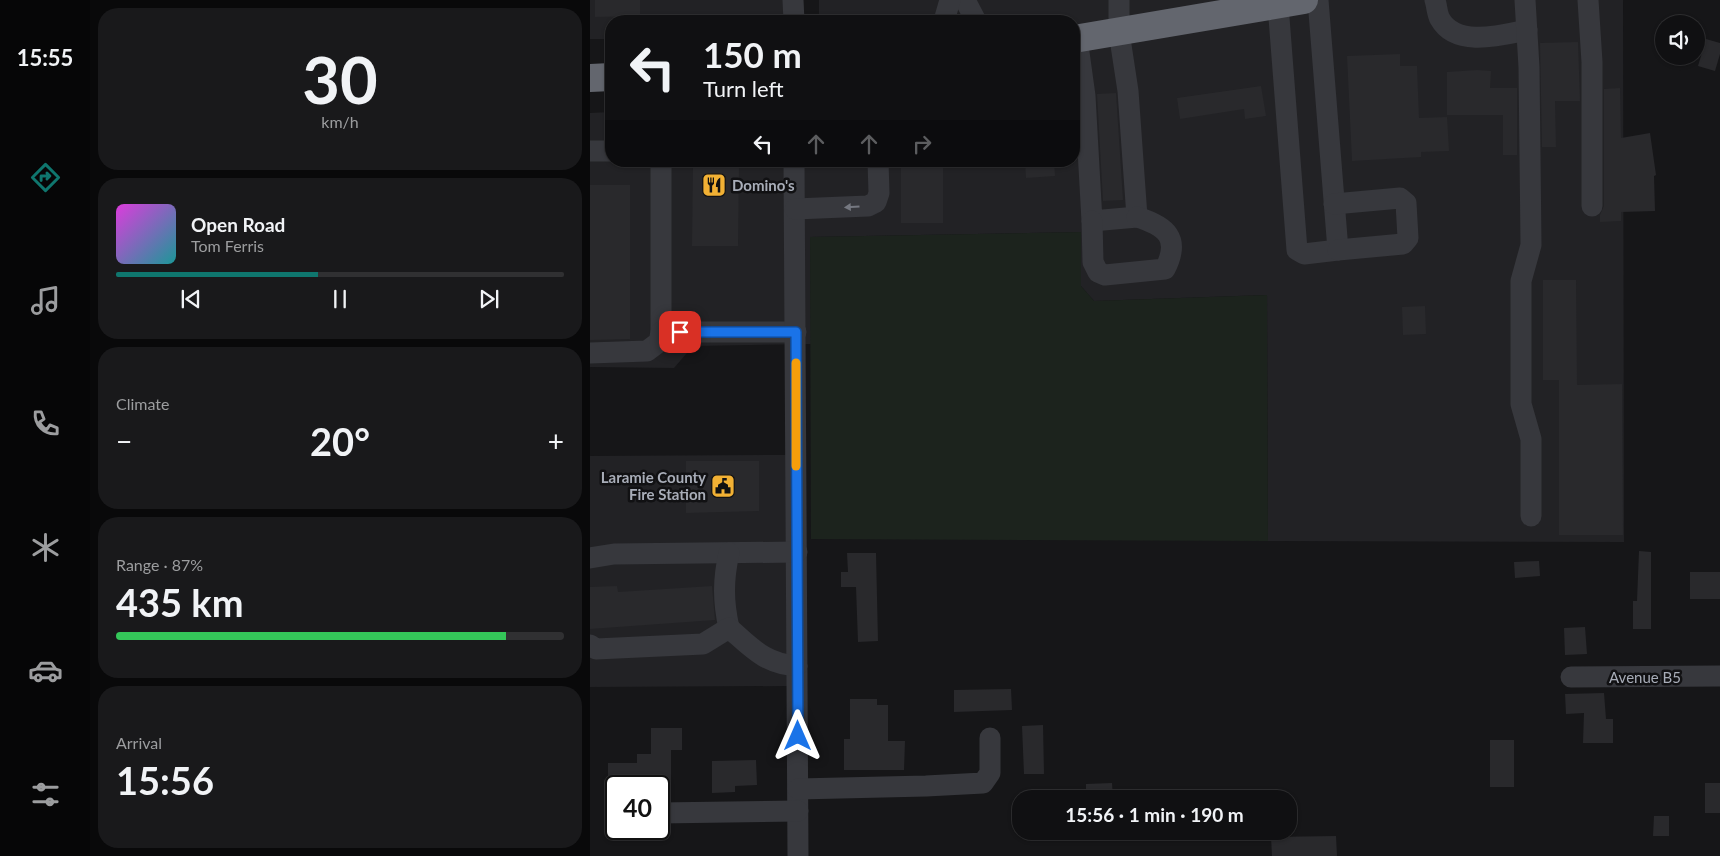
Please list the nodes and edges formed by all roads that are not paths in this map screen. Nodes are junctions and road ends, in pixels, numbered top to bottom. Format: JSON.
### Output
{"nodes":[{"id":1,"x":793,"y":0,"type":"edge"},
{"id":2,"x":950,"y":0,"type":"edge"},
{"id":3,"x":965,"y":0,"type":"edge"},
{"id":4,"x":1118,"y":0,"type":"edge"},
{"id":5,"x":1318,"y":0,"type":"edge"},
{"id":6,"x":1435,"y":0,"type":"edge"},
{"id":7,"x":1525,"y":0,"type":"edge"},
{"id":8,"x":1588,"y":0,"type":"edge"},
{"id":9,"x":1291,"y":2,"type":"edge"},
{"id":10,"x":794,"y":15,"type":"edge"},
{"id":11,"x":946,"y":15,"type":"edge"},
{"id":12,"x":973,"y":15,"type":"edge"},
{"id":13,"x":1527,"y":30,"type":"junction"},
{"id":14,"x":1119,"y":32,"type":"junction"},
{"id":15,"x":1080,"y":37,"type":"edge"},
{"id":16,"x":1080,"y":67,"type":"edge"},
{"id":17,"x":605,"y":77,"type":"edge"},
{"id":18,"x":590,"y":78,"type":"edge"},
{"id":19,"x":590,"y":151,"type":"edge"},
{"id":20,"x":605,"y":151,"type":"edge"},
{"id":21,"x":661,"y":167,"type":"edge"},
{"id":22,"x":794,"y":167,"type":"edge"},
{"id":23,"x":878,"y":167,"type":"edge"},
{"id":24,"x":1334,"y":204,"type":"junction"},
{"id":25,"x":1592,"y":206,"type":"dead end"},
{"id":26,"x":795,"y":209,"type":"junction"},
{"id":27,"x":1137,"y":217,"type":"junction"},
{"id":28,"x":1092,"y":221,"type":"junction"},
{"id":29,"x":1338,"y":250,"type":"junction"},
{"id":30,"x":661,"y":332,"type":"junction"},
{"id":31,"x":796,"y":332,"type":"junction"},
{"id":32,"x":590,"y":353,"type":"edge"},
{"id":33,"x":1531,"y":516,"type":"dead end"},
{"id":34,"x":797,"y":552,"type":"junction"},
{"id":35,"x":729,"y":553,"type":"junction"},
{"id":36,"x":590,"y":558,"type":"edge"},
{"id":37,"x":729,"y":628,"type":"junction"},
{"id":38,"x":590,"y":645,"type":"edge"},
{"id":39,"x":797,"y":666,"type":"junction"},
{"id":40,"x":1720,"y":676,"type":"edge"},
{"id":41,"x":1571,"y":677,"type":"dead end"},
{"id":42,"x":990,"y":738,"type":"dead end"},
{"id":43,"x":798,"y":789,"type":"junction"},
{"id":44,"x":798,"y":811,"type":"junction"},
{"id":45,"x":670,"y":813,"type":"edge"},
{"id":46,"x":798,"y":856,"type":"edge"}],
"edges":[{"from":1,"to":10,"type":"street"},
{"from":2,"to":11,"type":"street"},
{"from":3,"to":12,"type":"street"},
{"from":4,"to":14,"type":"street"},
{"from":5,"to":24,"type":"street"},
{"from":6,"to":13,"type":"street"},
{"from":7,"to":13,"type":"street"},
{"from":8,"to":25,"type":"street"},
{"from":9,"to":14,"type":"highway"},
{"from":9,"to":29,"type":"street"},
{"from":13,"to":33,"type":"street"},
{"from":14,"to":15,"type":"highway"},
{"from":14,"to":27,"type":"street"},
{"from":16,"to":28,"type":"street"},
{"from":17,"to":18,"type":"highway"},
{"from":19,"to":20,"type":"street"},
{"from":21,"to":30,"type":"street"},
{"from":22,"to":26,"type":"street"},
{"from":23,"to":26,"type":"street","one_way":true},
{"from":24,"to":29,"type":"street"},
{"from":24,"to":29,"type":"street"},
{"from":26,"to":31,"type":"street"},
{"from":27,"to":28,"type":"street"},
{"from":27,"to":28,"type":"street"},
{"from":30,"to":31,"type":"street"},
{"from":30,"to":32,"type":"street"},
{"from":31,"to":34,"type":"street"},
{"from":34,"to":35,"type":"street"},
{"from":34,"to":39,"type":"street"},
{"from":35,"to":36,"type":"street"},
{"from":35,"to":37,"type":"street"},
{"from":37,"to":38,"type":"street"},
{"from":37,"to":39,"type":"street"},
{"from":39,"to":43,"type":"street"},
{"from":40,"to":41,"type":"street","name":"Avenue B5"},
{"from":42,"to":43,"type":"street"},
{"from":43,"to":44,"type":"street"},
{"from":44,"to":45,"type":"street"},
{"from":44,"to":46,"type":"street"}]}
